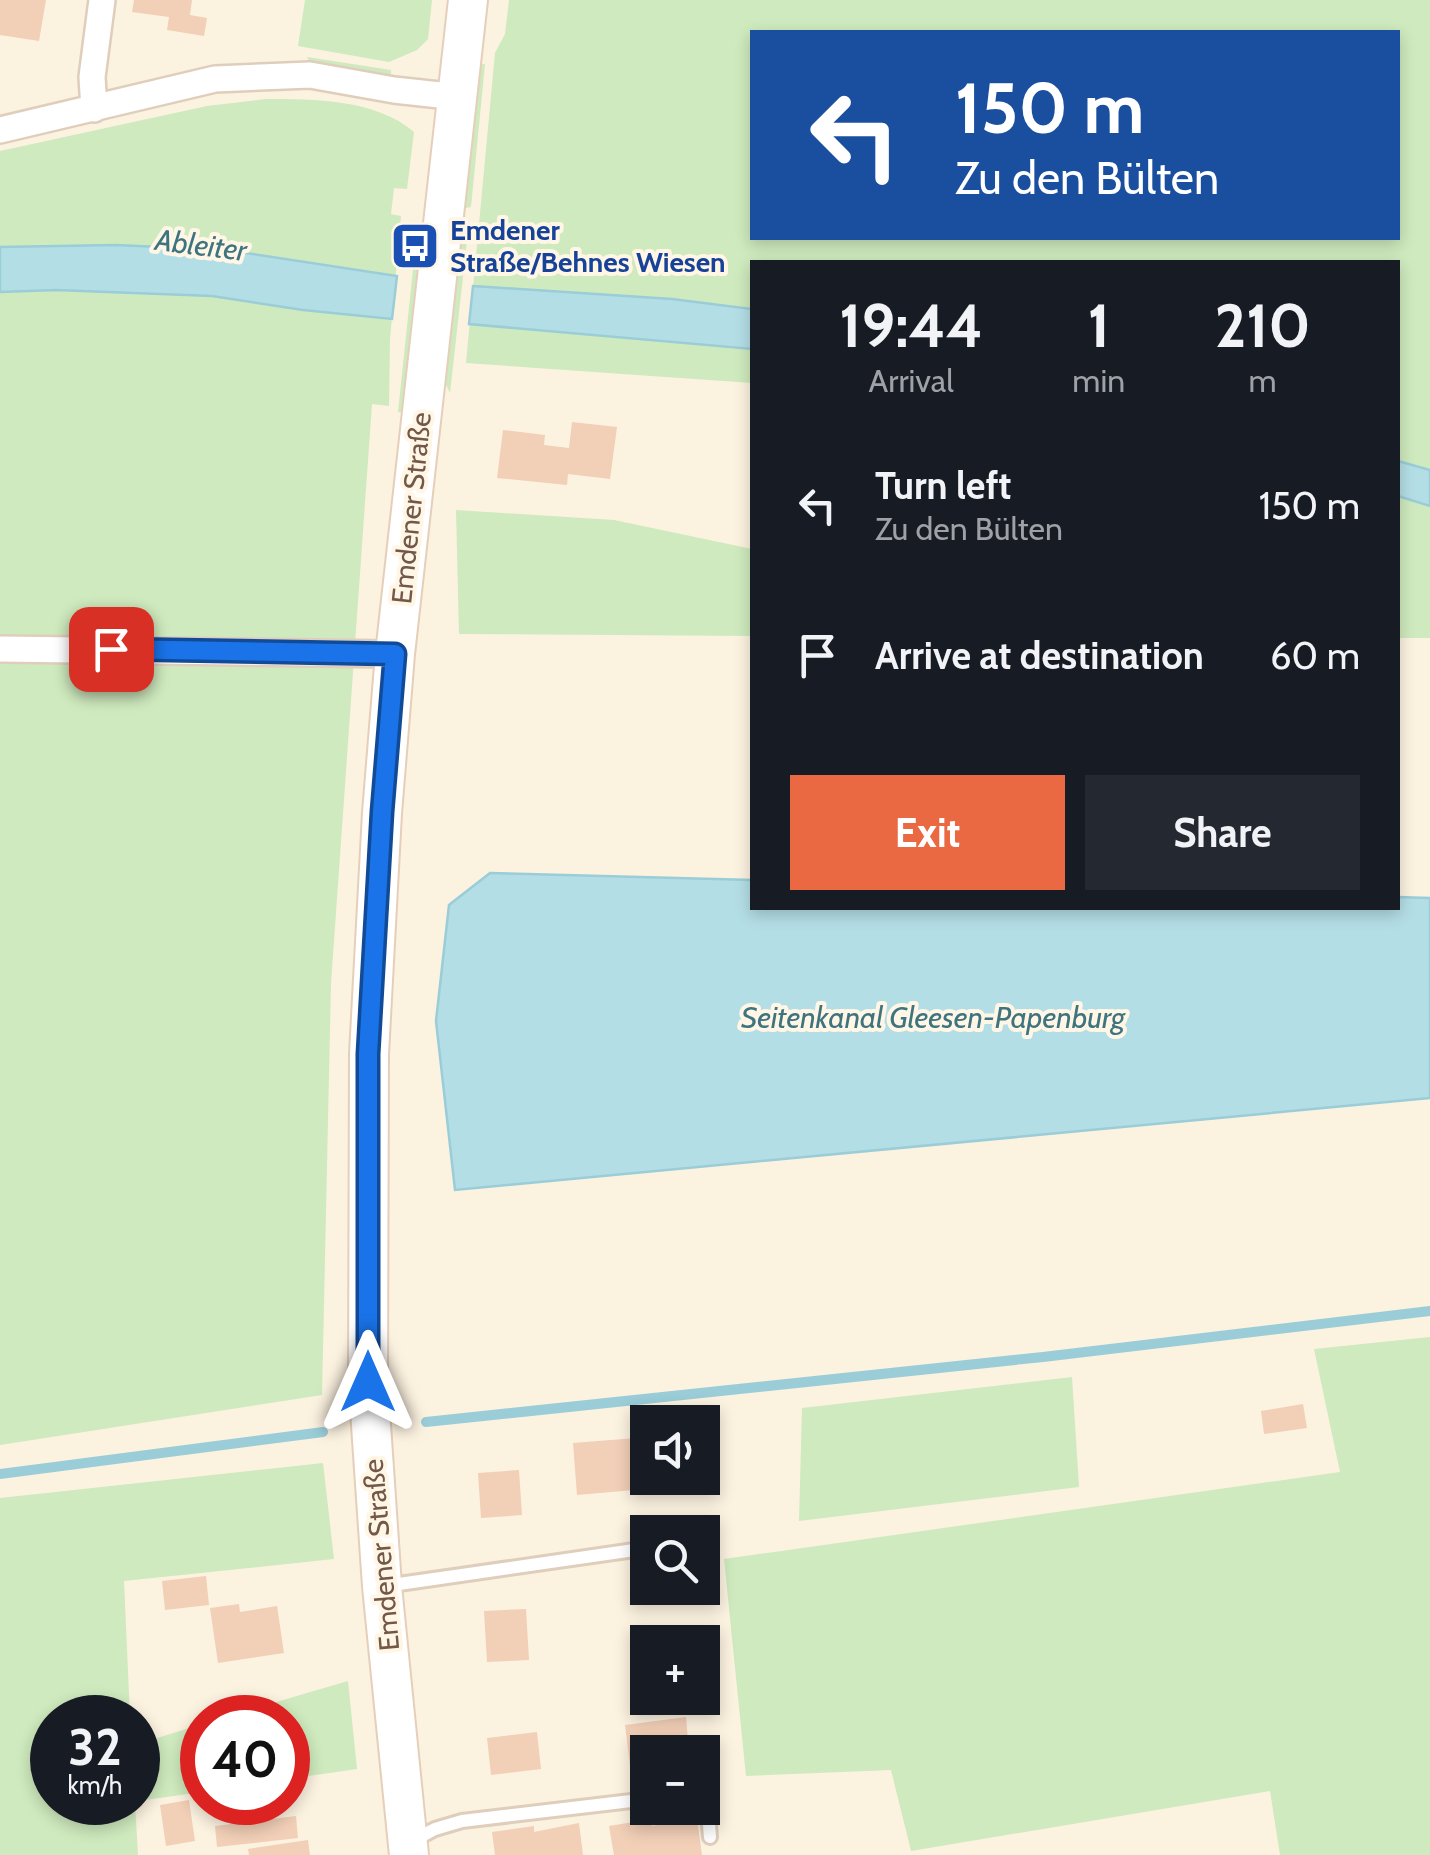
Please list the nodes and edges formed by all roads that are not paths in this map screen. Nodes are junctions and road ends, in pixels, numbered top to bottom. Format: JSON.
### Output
{"nodes":[{"id":1,"x":102,"y":0,"type":"edge"},
{"id":2,"x":468,"y":0,"type":"edge"},
{"id":3,"x":458,"y":97,"type":"junction"},
{"id":4,"x":94,"y":109,"type":"junction"},
{"id":5,"x":0,"y":130,"type":"edge"},
{"id":6,"x":0,"y":649,"type":"edge"},
{"id":7,"x":395,"y":654,"type":"junction"},
{"id":8,"x":630,"y":1551,"type":"edge"},
{"id":9,"x":382,"y":1586,"type":"junction"},
{"id":10,"x":630,"y":1801,"type":"edge"},
{"id":11,"x":709,"y":1825,"type":"edge"},
{"id":12,"x":710,"y":1837,"type":"dead end"},
{"id":13,"x":408,"y":1849,"type":"edge"}],
"edges":[{"from":1,"to":4,"type":"street"},
{"from":2,"to":3,"type":"street","name":"Emdener Straße"},
{"from":3,"to":4,"type":"street"},
{"from":3,"to":7,"type":"street","name":"Emdener Straße"},
{"from":4,"to":5,"type":"street"},
{"from":6,"to":7,"type":"street"},
{"from":7,"to":9,"type":"street","name":"Emdener Straße"},
{"from":8,"to":9,"type":"lane"},
{"from":9,"to":13,"type":"street","name":"Emdener Straße"},
{"from":10,"to":13,"type":"lane"},
{"from":11,"to":12,"type":"lane"}]}
